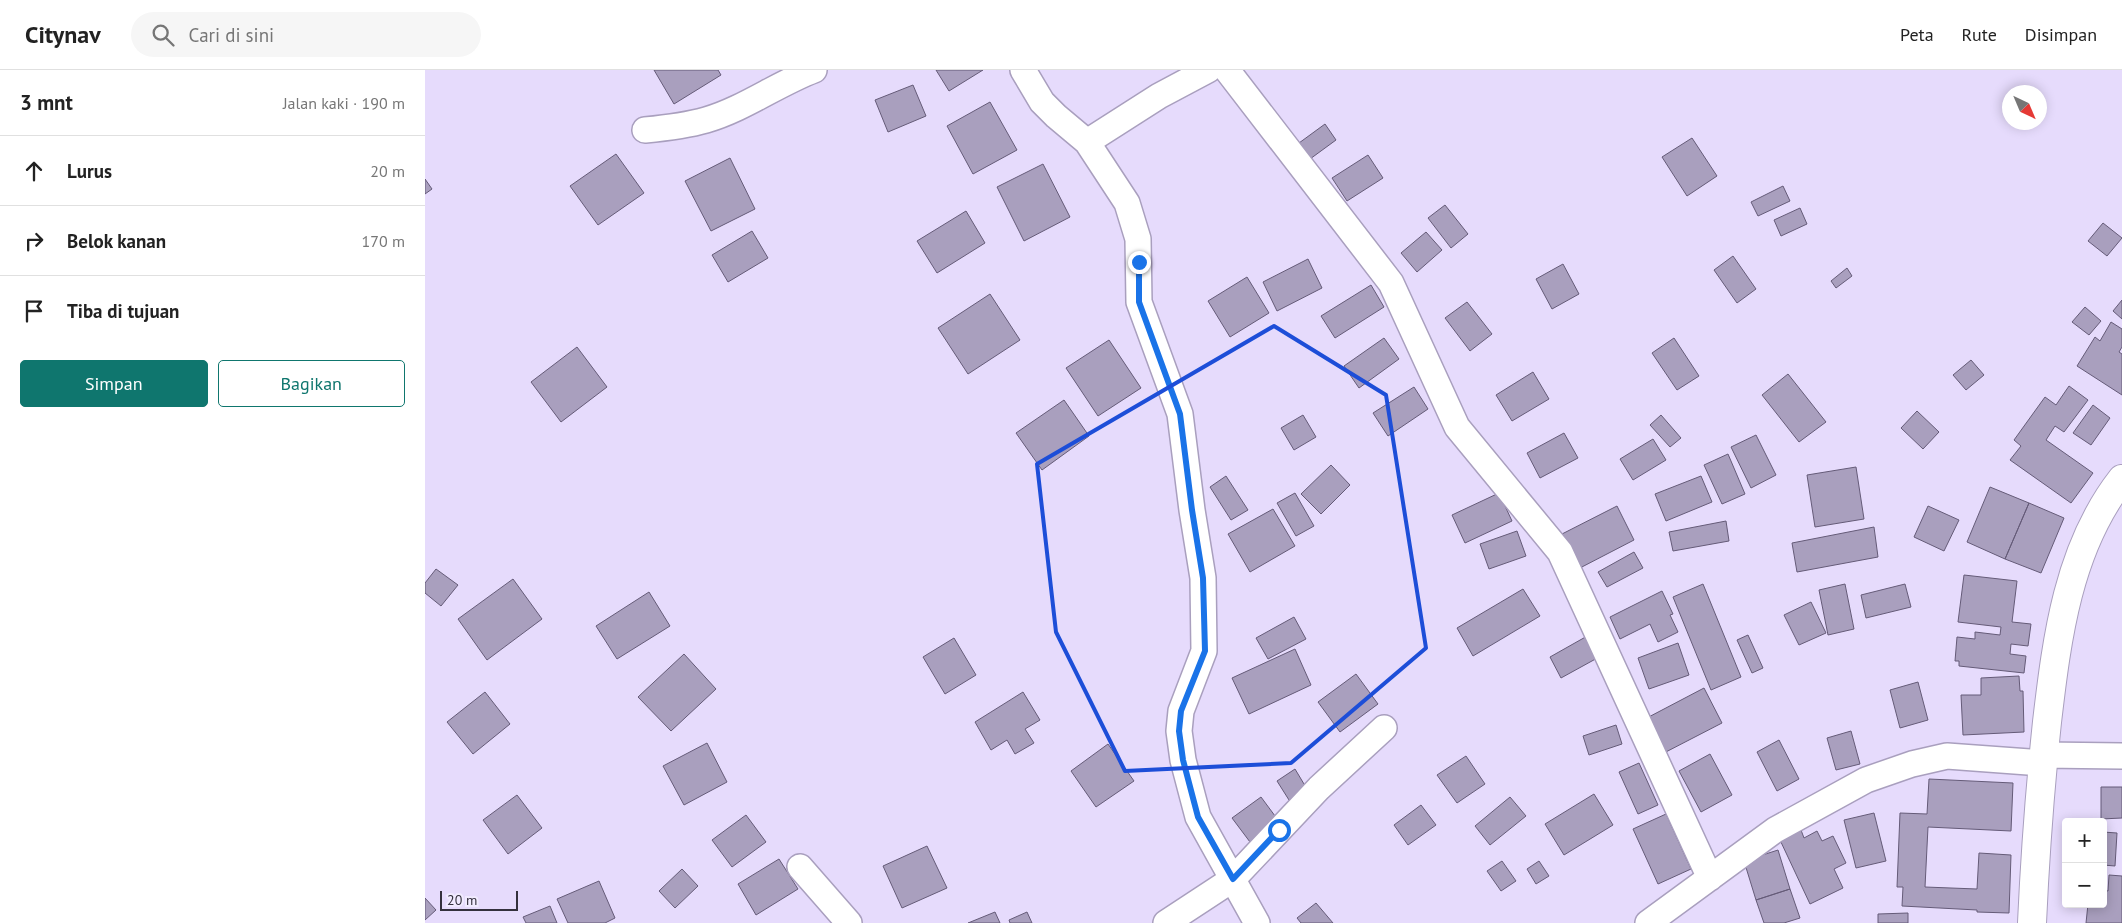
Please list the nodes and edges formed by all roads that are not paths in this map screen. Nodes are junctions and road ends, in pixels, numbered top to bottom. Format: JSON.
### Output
{"nodes":[{"id":1,"x":814,"y":70,"type":"edge"},
{"id":2,"x":1023,"y":70,"type":"edge"},
{"id":3,"x":1208,"y":70,"type":"edge"},
{"id":4,"x":1227,"y":70,"type":"edge"},
{"id":5,"x":645,"y":130,"type":"dead end"},
{"id":6,"x":1087,"y":142,"type":"junction"},
{"id":7,"x":2122,"y":479,"type":"edge"},
{"id":8,"x":1384,"y":728,"type":"dead end"},
{"id":9,"x":2122,"y":756,"type":"edge"},
{"id":10,"x":2043,"y":759,"type":"junction"},
{"id":11,"x":800,"y":867,"type":"dead end"},
{"id":12,"x":1710,"y":878,"type":"junction"},
{"id":13,"x":1233,"y":879,"type":"junction"},
{"id":14,"x":849,"y":923,"type":"edge"},
{"id":15,"x":1166,"y":923,"type":"edge"},
{"id":16,"x":1257,"y":923,"type":"edge"},
{"id":17,"x":1648,"y":923,"type":"edge"},
{"id":18,"x":2031,"y":923,"type":"edge"}],
"edges":[{"from":1,"to":5,"type":"street"},
{"from":2,"to":6,"type":"street"},
{"from":3,"to":6,"type":"street"},
{"from":4,"to":12,"type":"street"},
{"from":6,"to":13,"type":"street"},
{"from":7,"to":10,"type":"highway"},
{"from":8,"to":13,"type":"street"},
{"from":9,"to":10,"type":"street"},
{"from":10,"to":12,"type":"street"},
{"from":10,"to":18,"type":"highway"},
{"from":11,"to":14,"type":"street"},
{"from":12,"to":17,"type":"street"},
{"from":13,"to":15,"type":"street"},
{"from":13,"to":16,"type":"street"}]}
